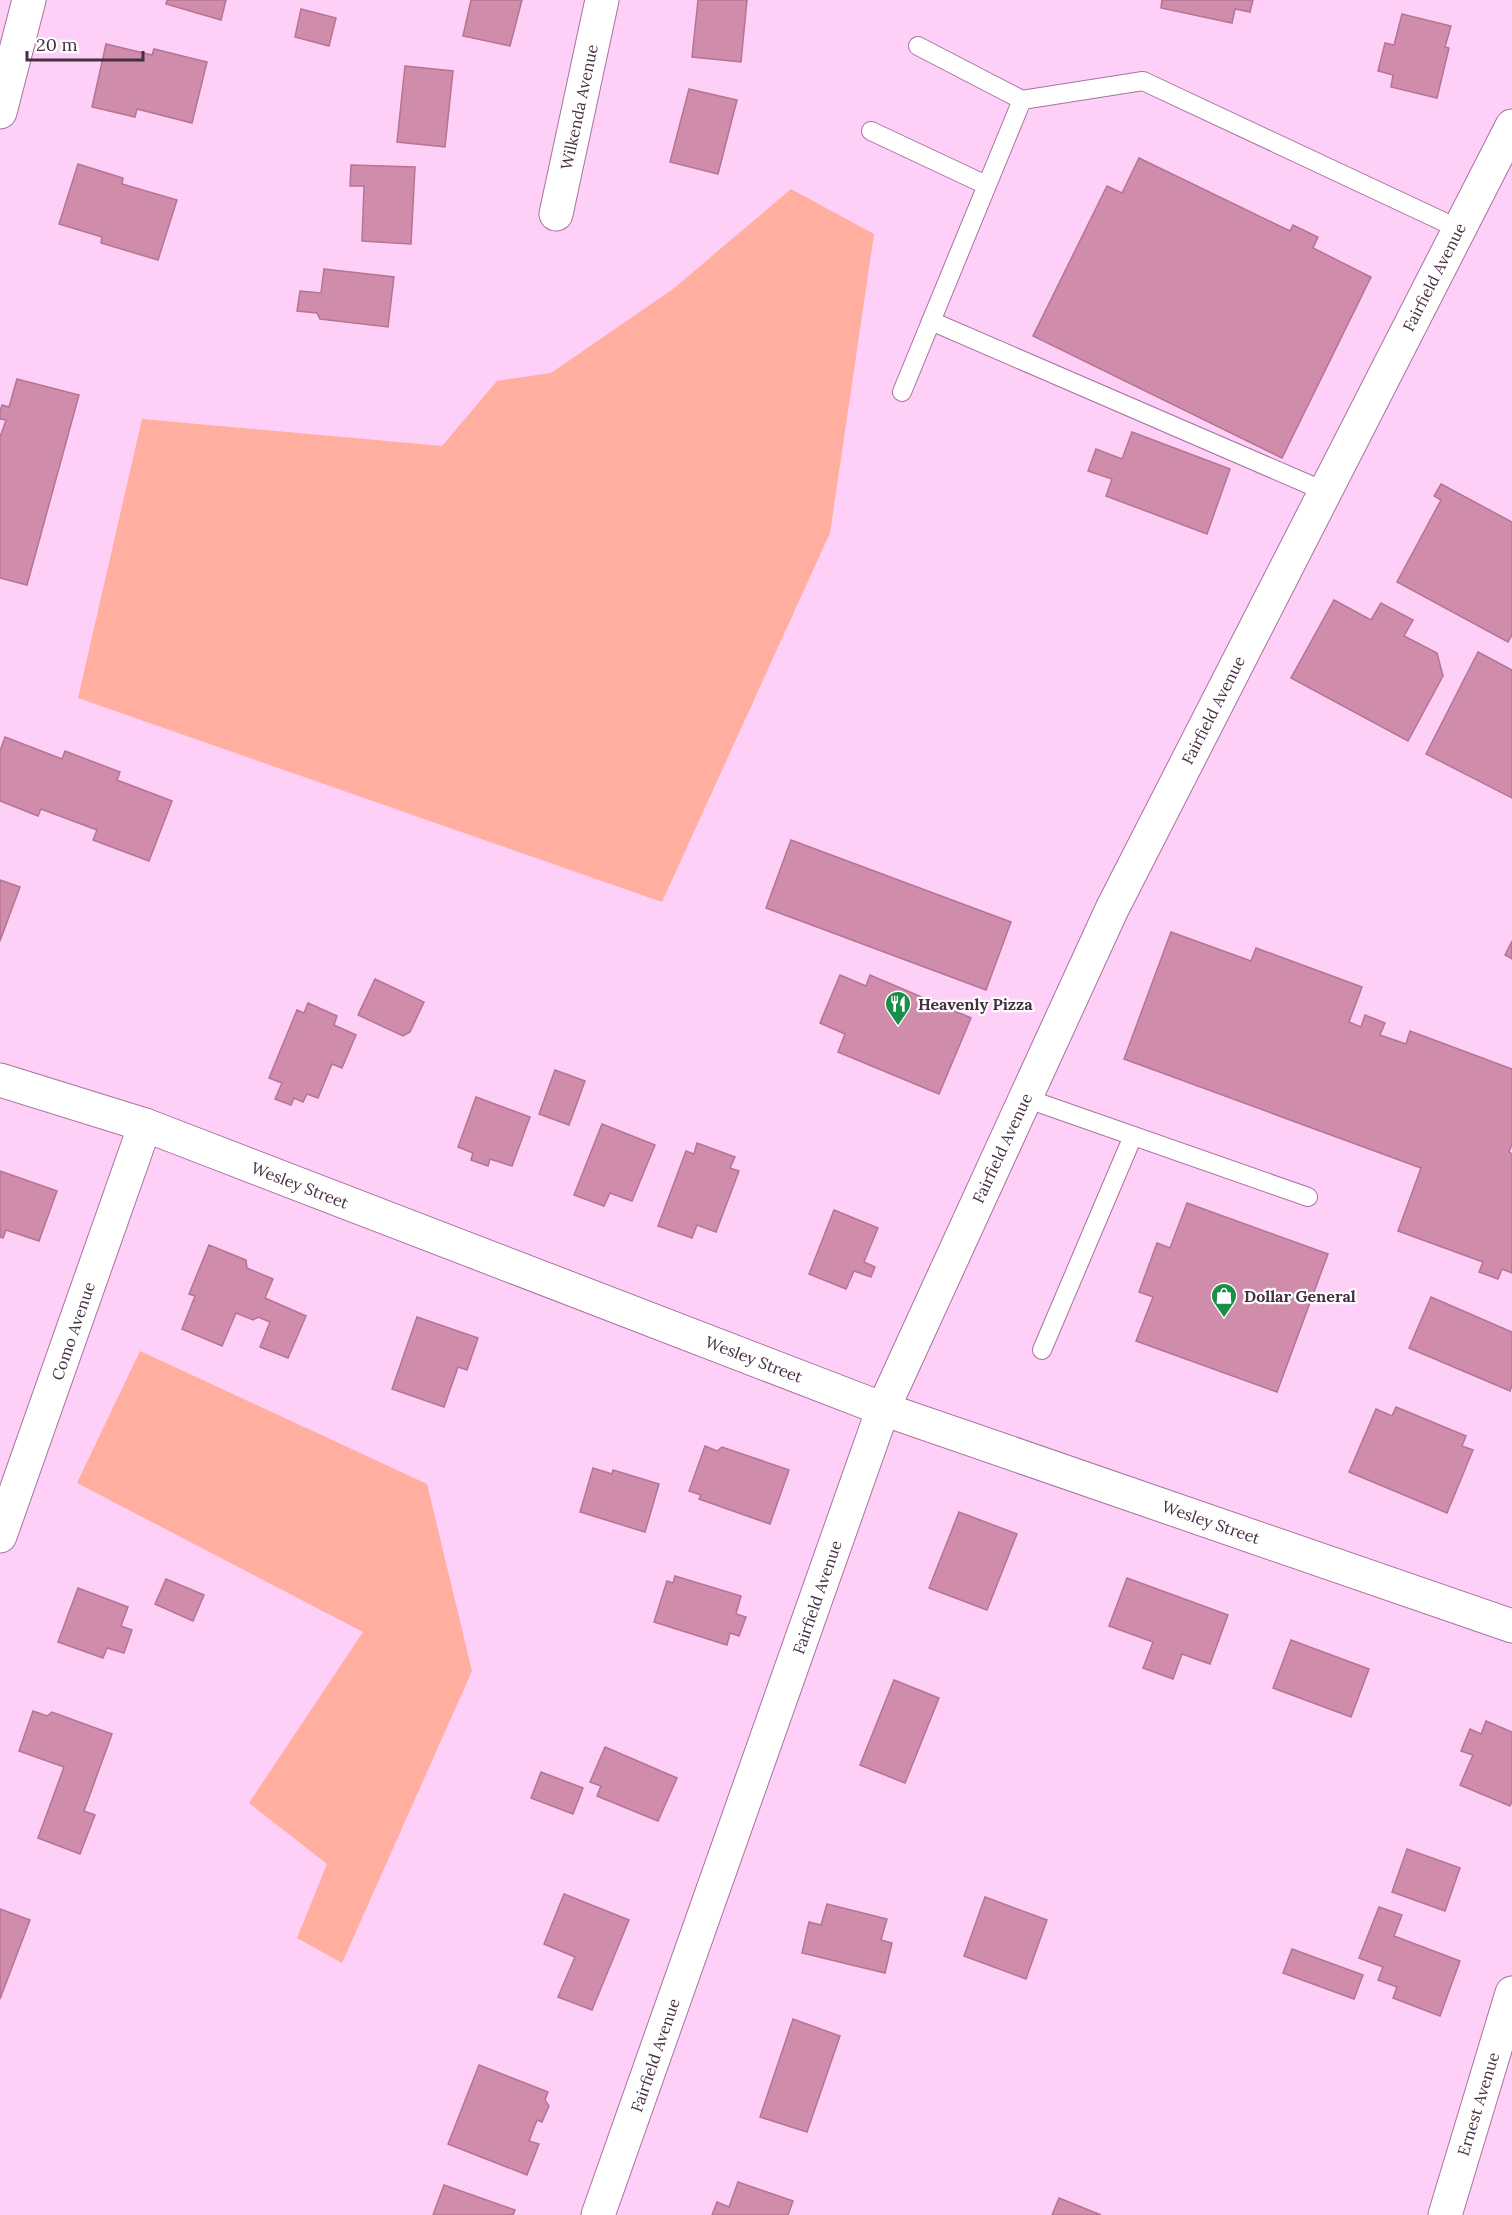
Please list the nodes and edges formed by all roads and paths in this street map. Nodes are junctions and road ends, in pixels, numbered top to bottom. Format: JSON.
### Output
{"nodes":[{"id":1,"x":29,"y":0,"type":"edge"},
{"id":2,"x":602,"y":0,"type":"edge"},
{"id":3,"x":918,"y":46,"type":"dead end"},
{"id":4,"x":1022,"y":100,"type":"junction"},
{"id":5,"x":0,"y":112,"type":"edge"},
{"id":6,"x":1512,"y":126,"type":"edge"},
{"id":7,"x":871,"y":131,"type":"dead end"},
{"id":8,"x":986,"y":185,"type":"junction"},
{"id":9,"x":555,"y":214,"type":"dead end"},
{"id":10,"x":1460,"y":229,"type":"junction"},
{"id":11,"x":931,"y":321,"type":"junction"},
{"id":12,"x":902,"y":392,"type":"dead end"},
{"id":13,"x":1324,"y":491,"type":"junction"},
{"id":14,"x":0,"y":1080,"type":"edge"},
{"id":15,"x":1025,"y":1098,"type":"junction"},
{"id":16,"x":145,"y":1125,"type":"junction"},
{"id":17,"x":1133,"y":1136,"type":"junction"},
{"id":18,"x":1308,"y":1197,"type":"dead end"},
{"id":19,"x":1042,"y":1350,"type":"dead end"},
{"id":20,"x":883,"y":1409,"type":"junction"},
{"id":21,"x":0,"y":1536,"type":"edge"},
{"id":22,"x":1512,"y":1626,"type":"edge"},
{"id":23,"x":1512,"y":1993,"type":"edge"},
{"id":24,"x":598,"y":2215,"type":"edge"},
{"id":25,"x":1445,"y":2215,"type":"edge"}],
"edges":[{"from":1,"to":5,"type":"street"},
{"from":2,"to":9,"type":"street","name":"Wilkenda Avenue"},
{"from":3,"to":4,"type":"lane"},
{"from":4,"to":8,"type":"lane"},
{"from":4,"to":10,"type":"lane"},
{"from":6,"to":10,"type":"street","name":"Fairfield Avenue"},
{"from":7,"to":8,"type":"lane"},
{"from":8,"to":11,"type":"lane"},
{"from":10,"to":13,"type":"street","name":"Fairfield Avenue"},
{"from":11,"to":12,"type":"lane"},
{"from":11,"to":13,"type":"lane"},
{"from":13,"to":15,"type":"street","name":"Fairfield Avenue"},
{"from":14,"to":16,"type":"street","name":"Wesley Street"},
{"from":15,"to":17,"type":"lane"},
{"from":15,"to":20,"type":"street","name":"Fairfield Avenue"},
{"from":16,"to":20,"type":"street","name":"Wesley Street"},
{"from":16,"to":21,"type":"street","name":"Como Avenue"},
{"from":17,"to":18,"type":"lane"},
{"from":17,"to":19,"type":"lane"},
{"from":20,"to":22,"type":"street","name":"Wesley Street"},
{"from":20,"to":24,"type":"street","name":"Fairfield Avenue"},
{"from":23,"to":25,"type":"street","name":"Ernest Avenue"}]}
